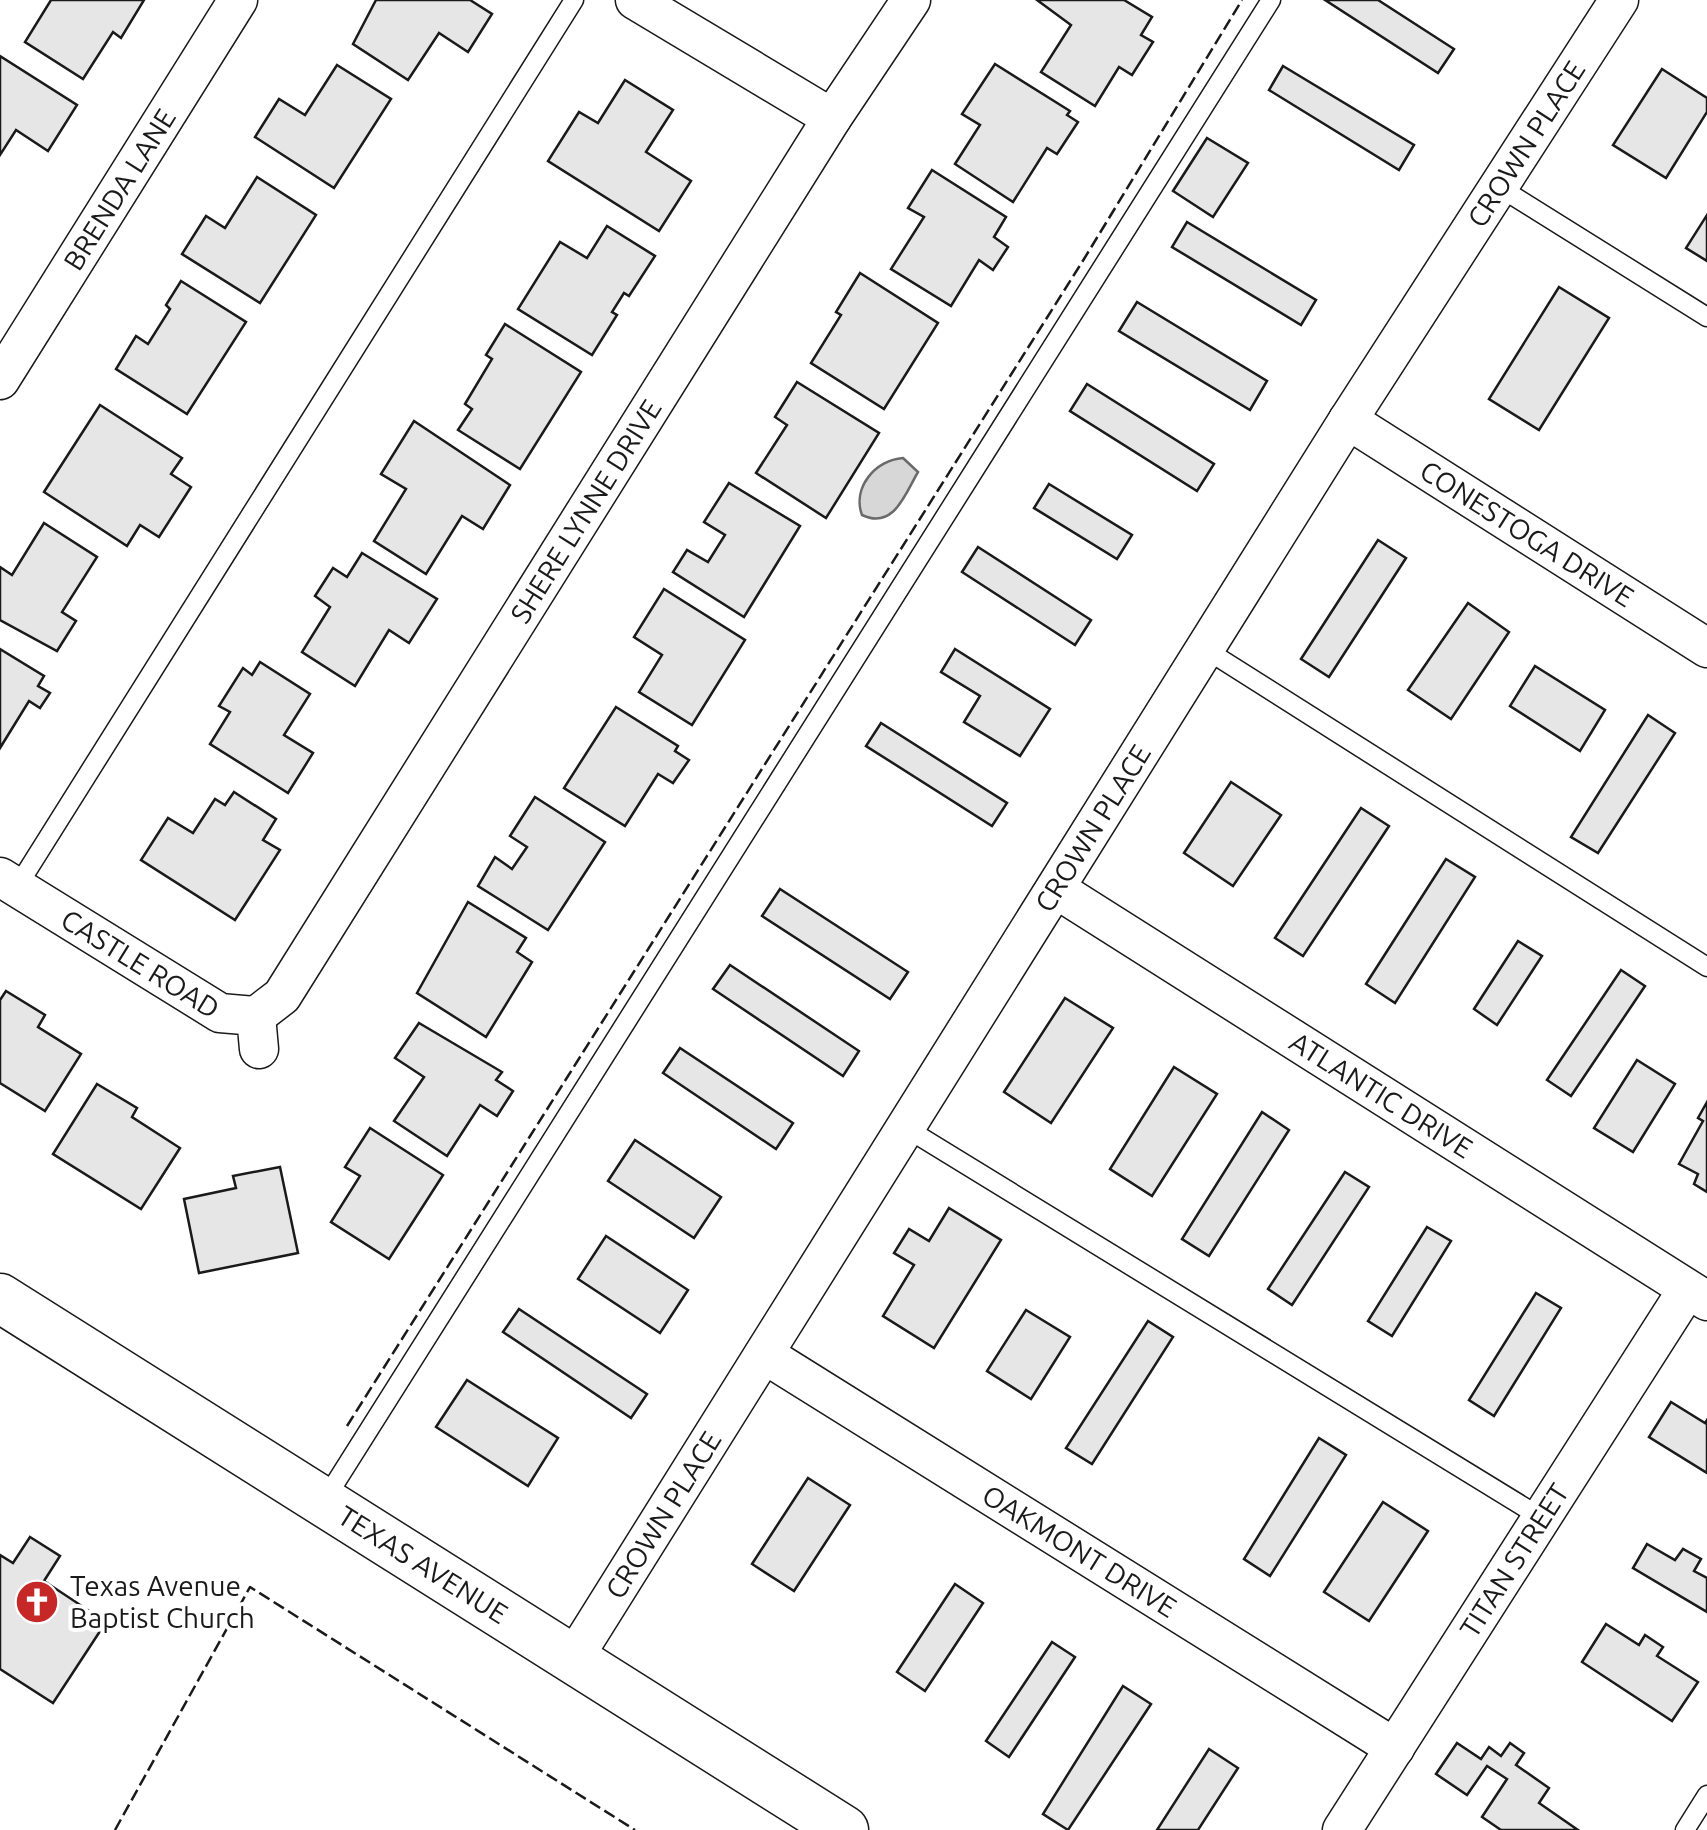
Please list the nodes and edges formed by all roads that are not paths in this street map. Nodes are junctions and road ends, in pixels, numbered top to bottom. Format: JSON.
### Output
{"nodes":[{"id":1,"x":238,"y":0,"type":"edge"},
{"id":2,"x":574,"y":0,"type":"edge"},
{"id":3,"x":635,"y":0,"type":"edge"},
{"id":4,"x":911,"y":0,"type":"edge"},
{"id":5,"x":1271,"y":0,"type":"edge"},
{"id":6,"x":1619,"y":0,"type":"edge"},
{"id":7,"x":832,"y":118,"type":"junction"},
{"id":8,"x":1499,"y":187,"type":"junction"},
{"id":9,"x":1707,"y":317,"type":"edge"},
{"id":10,"x":0,"y":380,"type":"edge"},
{"id":11,"x":1348,"y":420,"type":"junction"},
{"id":12,"x":1707,"y":648,"type":"edge"},
{"id":13,"x":1205,"y":649,"type":"junction"},
{"id":14,"x":8,"y":882,"type":"edge"},
{"id":15,"x":1056,"y":888,"type":"junction"},
{"id":16,"x":1707,"y":967,"type":"edge"},
{"id":17,"x":257,"y":1032,"type":"joint"},
{"id":18,"x":906,"y":1128,"type":"junction"},
{"id":19,"x":1697,"y":1296,"type":"edge"},
{"id":20,"x":0,"y":1298,"type":"edge"},
{"id":21,"x":764,"y":1354,"type":"junction"},
{"id":22,"x":324,"y":1502,"type":"junction"},
{"id":23,"x":1542,"y":1518,"type":"junction"},
{"id":24,"x":573,"y":1659,"type":"junction"},
{"id":25,"x":1394,"y":1748,"type":"junction"},
{"id":26,"x":1707,"y":1796,"type":"edge"},
{"id":27,"x":844,"y":1830,"type":"edge"},
{"id":28,"x":1342,"y":1830,"type":"edge"},
{"id":29,"x":1685,"y":1830,"type":"edge"}],
"edges":[{"from":1,"to":10,"type":"street","name":"BRENDA LANE"},
{"from":2,"to":14,"type":"lane"},
{"from":3,"to":7,"type":"street"},
{"from":4,"to":7,"type":"street","name":"SHERE LYNNE DRIVE"},
{"from":5,"to":22,"type":"lane"},
{"from":6,"to":8,"type":"street","name":"CROWN PLACE"},
{"from":7,"to":17,"type":"street","name":"SHERE LYNNE DRIVE"},
{"from":8,"to":9,"type":"lane"},
{"from":8,"to":11,"type":"street","name":"CROWN PLACE"},
{"from":11,"to":12,"type":"street","name":"CONESTOGA DRIVE"},
{"from":11,"to":13,"type":"street","name":"CROWN PLACE"},
{"from":13,"to":15,"type":"street","name":"CROWN PLACE"},
{"from":13,"to":16,"type":"lane"},
{"from":14,"to":17,"type":"street","name":"CASTLE ROAD"},
{"from":15,"to":18,"type":"street","name":"CROWN PLACE"},
{"from":15,"to":19,"type":"street","name":"ATLANTIC DRIVE"},
{"from":18,"to":21,"type":"street","name":"CROWN PLACE"},
{"from":18,"to":23,"type":"lane"},
{"from":19,"to":23,"type":"street","name":"TITAN STREET"},
{"from":20,"to":22,"type":"street","name":"TEXAS AVENUE"},
{"from":21,"to":24,"type":"street","name":"CROWN PLACE"},
{"from":21,"to":25,"type":"street","name":"OAKMONT DRIVE"},
{"from":22,"to":24,"type":"street","name":"TEXAS AVENUE"},
{"from":23,"to":25,"type":"street","name":"TITAN STREET"},
{"from":24,"to":27,"type":"street","name":"TEXAS AVENUE"},
{"from":25,"to":28,"type":"street","name":"TITAN STREET"},
{"from":26,"to":29,"type":"lane"}]}
